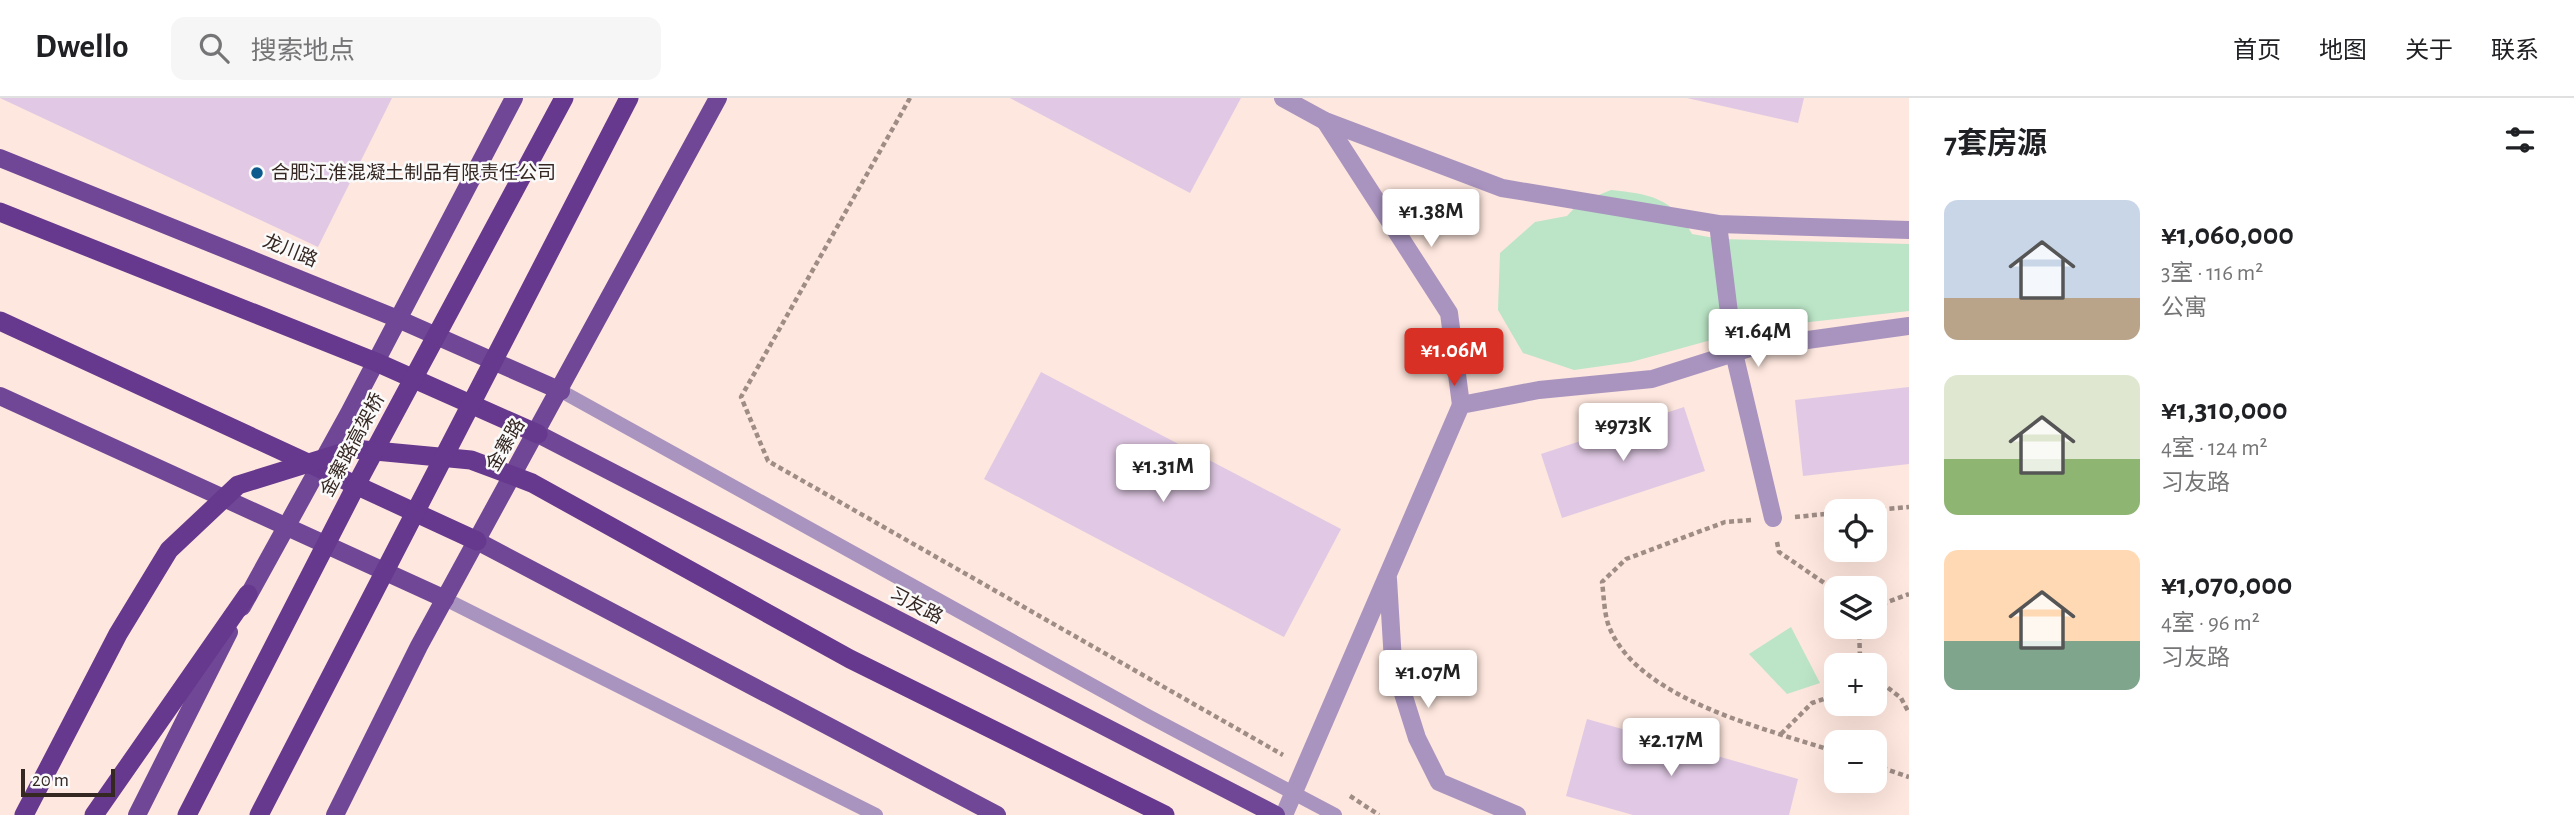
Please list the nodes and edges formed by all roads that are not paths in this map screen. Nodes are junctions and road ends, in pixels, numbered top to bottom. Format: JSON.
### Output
{"nodes":[{"id":1,"x":514,"y":98,"type":"edge"},
{"id":2,"x":564,"y":98,"type":"edge"},
{"id":3,"x":629,"y":98,"type":"edge"},
{"id":4,"x":718,"y":98,"type":"edge"},
{"id":5,"x":1283,"y":98,"type":"edge"},
{"id":6,"x":1325,"y":121,"type":"junction"},
{"id":7,"x":0,"y":158,"type":"edge"},
{"id":8,"x":0,"y":212,"type":"edge"},
{"id":9,"x":1718,"y":224,"type":"junction"},
{"id":10,"x":1909,"y":230,"type":"edge"},
{"id":11,"x":398,"y":319,"type":"junction"},
{"id":12,"x":0,"y":321,"type":"edge"},
{"id":13,"x":1909,"y":326,"type":"edge"},
{"id":14,"x":1734,"y":353,"type":"junction"},
{"id":15,"x":376,"y":362,"type":"junction"},
{"id":16,"x":561,"y":391,"type":"junction"},
{"id":17,"x":0,"y":396,"type":"edge"},
{"id":18,"x":1461,"y":405,"type":"junction"},
{"id":19,"x":538,"y":434,"type":"junction"},
{"id":20,"x":319,"y":466,"type":"junction"},
{"id":21,"x":1773,"y":518,"type":"road end"},
{"id":22,"x":286,"y":526,"type":"junction"},
{"id":23,"x":477,"y":541,"type":"junction"},
{"id":24,"x":1387,"y":573,"type":"junction"},
{"id":25,"x":248,"y":594,"type":"junction"},
{"id":26,"x":445,"y":599,"type":"junction"},
{"id":27,"x":1293,"y":794,"type":"junction"},
{"id":28,"x":24,"y":815,"type":"edge"},
{"id":29,"x":94,"y":815,"type":"edge"},
{"id":30,"x":137,"y":815,"type":"edge"},
{"id":31,"x":187,"y":815,"type":"edge"},
{"id":32,"x":259,"y":815,"type":"edge"},
{"id":33,"x":335,"y":815,"type":"edge"},
{"id":34,"x":876,"y":815,"type":"edge"},
{"id":35,"x":997,"y":815,"type":"edge"},
{"id":36,"x":1165,"y":815,"type":"edge"},
{"id":37,"x":1276,"y":815,"type":"edge"},
{"id":38,"x":1284,"y":815,"type":"edge"},
{"id":39,"x":1335,"y":815,"type":"edge"},
{"id":40,"x":1517,"y":815,"type":"edge"}],
"edges":[{"from":1,"to":11,"type":"main road"},
{"from":2,"to":31,"type":"highway","name":"金寨路高架桥"},
{"from":3,"to":32,"type":"highway"},
{"from":4,"to":16,"type":"main road","name":"金寨路"},
{"from":5,"to":6,"type":"street"},
{"from":6,"to":9,"type":"street"},
{"from":6,"to":18,"type":"street"},
{"from":7,"to":11,"type":"main road","name":"龙川路"},
{"from":8,"to":15,"type":"highway"},
{"from":9,"to":10,"type":"street"},
{"from":9,"to":14,"type":"street"},
{"from":11,"to":15,"type":"main road"},
{"from":11,"to":16,"type":"main road","name":"龙川路"},
{"from":12,"to":20,"type":"highway"},
{"from":13,"to":14,"type":"street"},
{"from":14,"to":18,"type":"street"},
{"from":14,"to":21,"type":"street"},
{"from":15,"to":19,"type":"highway"},
{"from":15,"to":20,"type":"main road"},
{"from":16,"to":19,"type":"main road","name":"金寨路"},
{"from":16,"to":27,"type":"lane"},
{"from":17,"to":22,"type":"main road"},
{"from":18,"to":24,"type":"street"},
{"from":19,"to":23,"type":"main road","name":"金寨路"},
{"from":19,"to":37,"type":"main road","name":"习友路"},
{"from":20,"to":22,"type":"main road"},
{"from":20,"to":23,"type":"highway"},
{"from":22,"to":25,"type":"main road"},
{"from":22,"to":26,"type":"main road"},
{"from":23,"to":26,"type":"main road","name":"金寨路"},
{"from":23,"to":35,"type":"main road"},
{"from":24,"to":27,"type":"street"},
{"from":24,"to":40,"type":"street"},
{"from":25,"to":29,"type":"highway"},
{"from":25,"to":30,"type":"main road"},
{"from":26,"to":33,"type":"main road","name":"金寨路"},
{"from":26,"to":34,"type":"lane"},
{"from":27,"to":38,"type":"street"},
{"from":27,"to":39,"type":"lane"},
{"from":28,"to":36,"type":"highway"}]}
